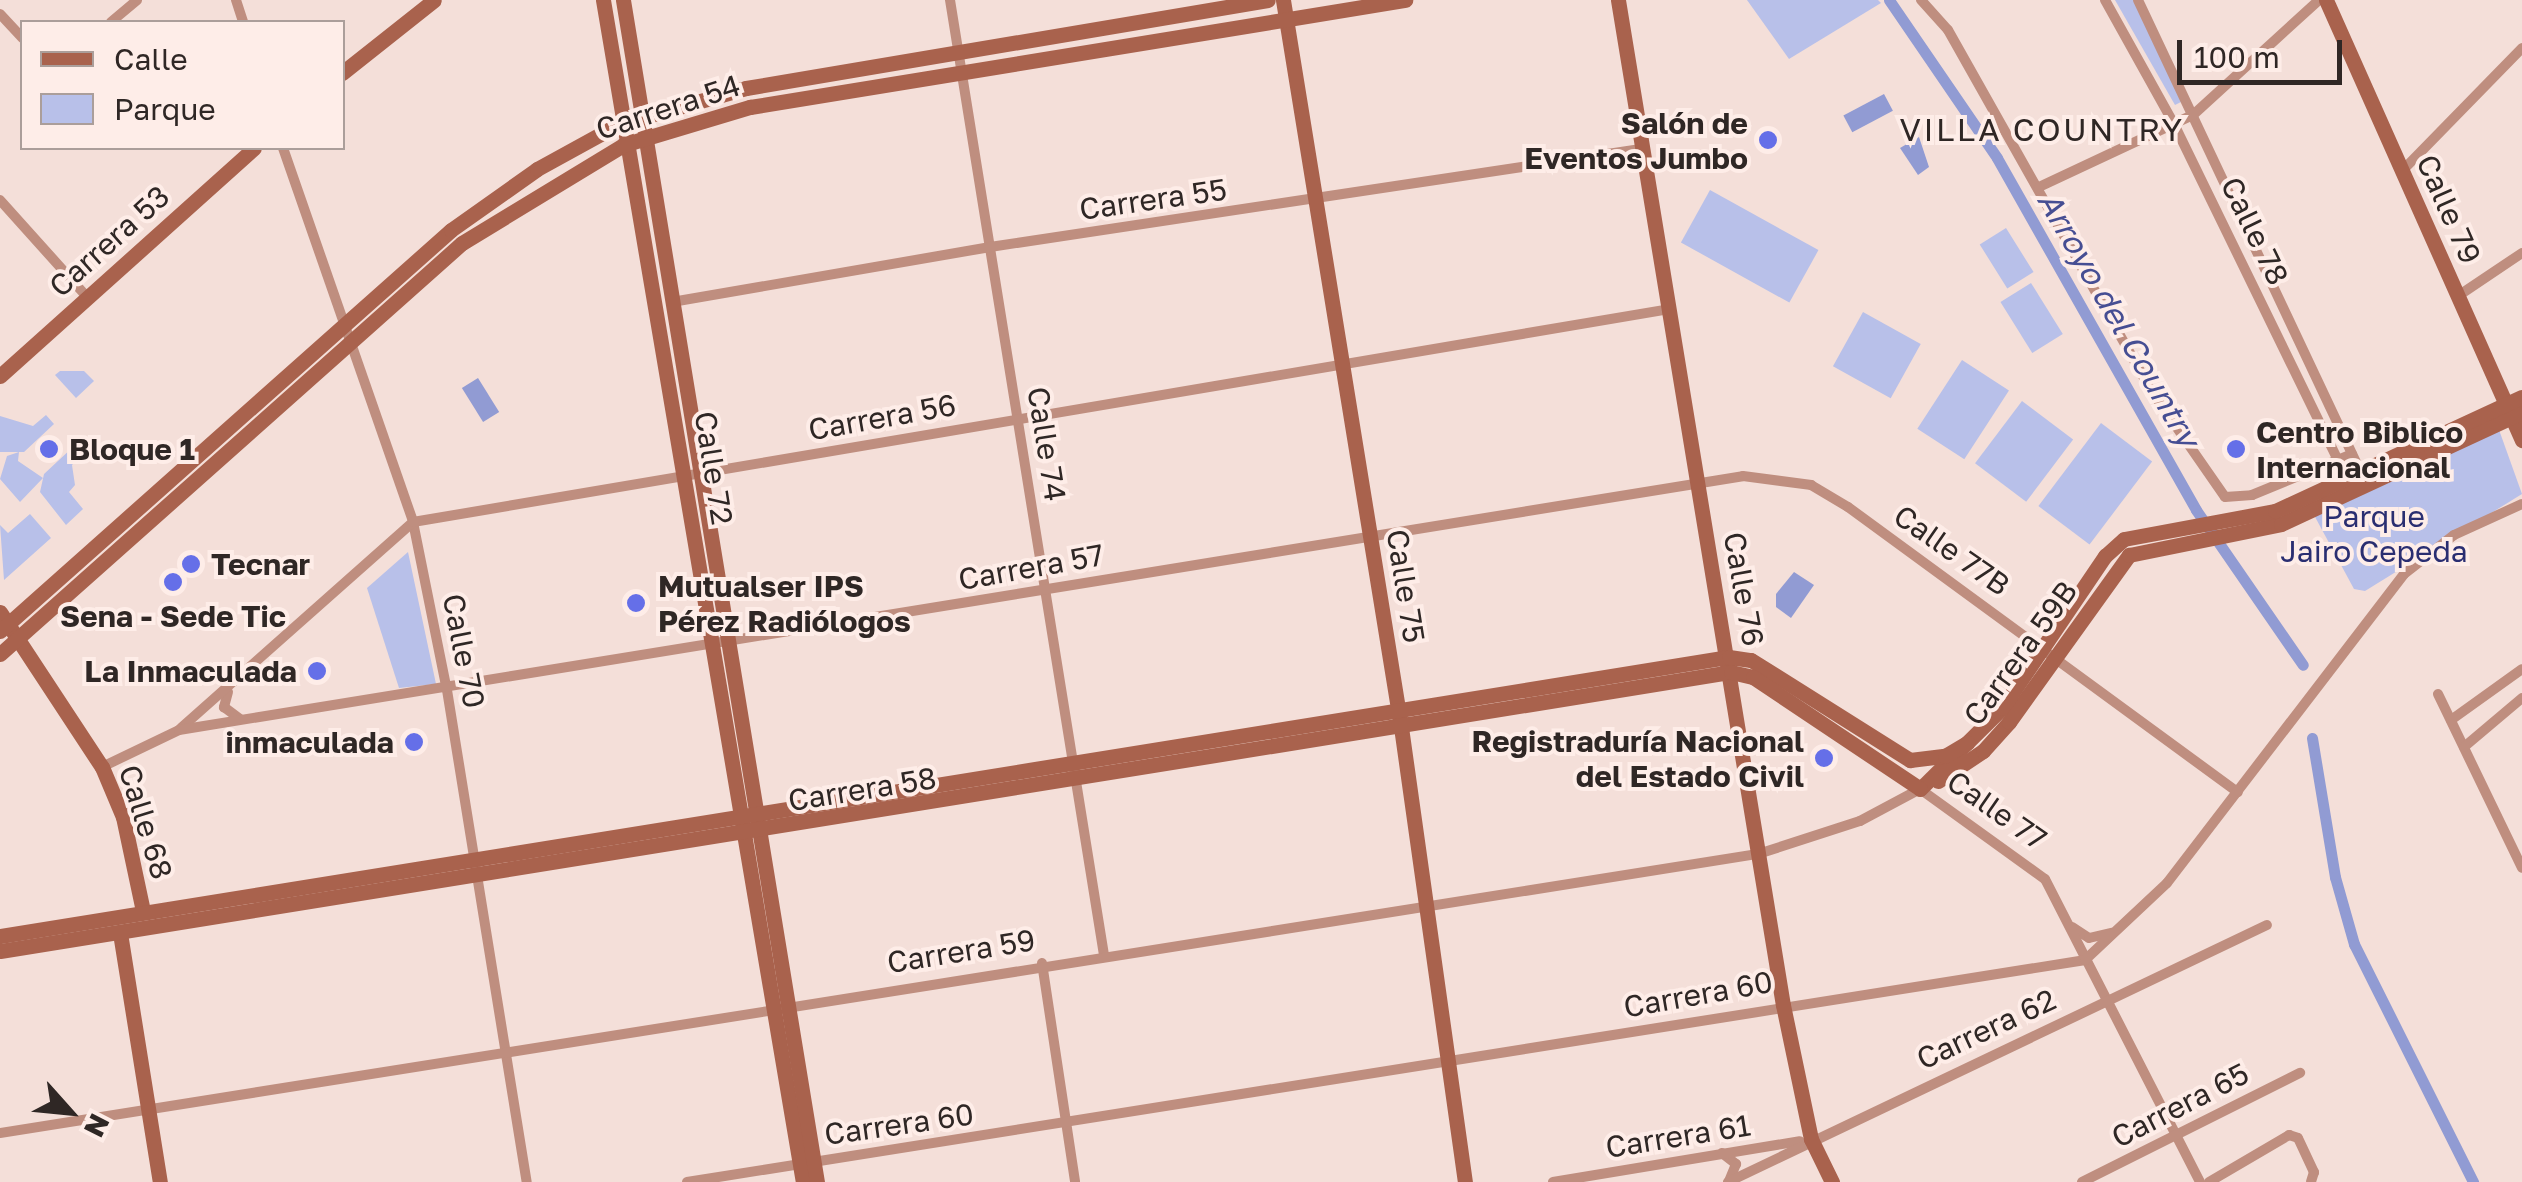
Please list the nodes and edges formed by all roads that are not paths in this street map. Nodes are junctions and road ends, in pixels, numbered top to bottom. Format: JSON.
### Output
{"nodes":[{"id":1,"x":137,"y":0,"type":"edge"},
{"id":2,"x":434,"y":0,"type":"edge"},
{"id":3,"x":603,"y":0,"type":"edge"},
{"id":4,"x":622,"y":0,"type":"edge"},
{"id":5,"x":950,"y":0,"type":"edge"},
{"id":6,"x":1268,"y":0,"type":"edge"},
{"id":7,"x":1283,"y":0,"type":"edge"},
{"id":8,"x":1405,"y":0,"type":"edge"},
{"id":9,"x":1618,"y":0,"type":"edge"},
{"id":10,"x":1921,"y":0,"type":"edge"},
{"id":11,"x":2105,"y":0,"type":"edge"},
{"id":12,"x":2138,"y":0,"type":"edge"},
{"id":13,"x":2323,"y":0,"type":"edge"},
{"id":14,"x":0,"y":14,"type":"edge"},
{"id":15,"x":1286,"y":18,"type":"junction"},
{"id":16,"x":114,"y":20,"type":"edge"},
{"id":17,"x":1108,"y":26,"type":"junction"},
{"id":18,"x":20,"y":36,"type":"edge"},
{"id":19,"x":1112,"y":47,"type":"junction"},
{"id":20,"x":2522,"y":48,"type":"edge"},
{"id":21,"x":958,"y":51,"type":"junction"},
{"id":22,"x":345,"y":72,"type":"edge"},
{"id":23,"x":962,"y":72,"type":"junction"},
{"id":24,"x":788,"y":80,"type":"junction"},
{"id":25,"x":792,"y":100,"type":"junction"},
{"id":26,"x":2192,"y":115,"type":"junction"},
{"id":27,"x":643,"y":117,"type":"junction"},
{"id":28,"x":626,"y":122,"type":"junction"},
{"id":29,"x":2174,"y":124,"type":"junction"},
{"id":30,"x":647,"y":138,"type":"junction"},
{"id":31,"x":630,"y":143,"type":"junction"},
{"id":32,"x":1641,"y":149,"type":"junction"},
{"id":33,"x":252,"y":150,"type":"edge"},
{"id":34,"x":284,"y":150,"type":"edge"},
{"id":35,"x":2402,"y":171,"type":"junction"},
{"id":36,"x":510,"y":186,"type":"junction"},
{"id":37,"x":2040,"y":186,"type":"junction"},
{"id":38,"x":0,"y":200,"type":"edge"},
{"id":39,"x":1317,"y":200,"type":"junction"},
{"id":40,"x":520,"y":203,"type":"junction"},
{"id":41,"x":990,"y":247,"type":"junction"},
{"id":42,"x":2522,"y":253,"type":"edge"},
{"id":43,"x":397,"y":274,"type":"junction"},
{"id":44,"x":407,"y":289,"type":"junction"},
{"id":45,"x":2458,"y":296,"type":"junction"},
{"id":46,"x":88,"y":297,"type":"junction"},
{"id":47,"x":672,"y":302,"type":"junction"},
{"id":48,"x":1669,"y":309,"type":"junction"},
{"id":49,"x":342,"y":329,"type":"junction"},
{"id":50,"x":348,"y":347,"type":"junction"},
{"id":51,"x":1340,"y":365,"type":"junction"},
{"id":52,"x":0,"y":376,"type":"edge"},
{"id":53,"x":2522,"y":397,"type":"edge"},
{"id":54,"x":2513,"y":411,"type":"edge"},
{"id":55,"x":1018,"y":420,"type":"junction"},
{"id":56,"x":2522,"y":440,"type":"edge"},
{"id":57,"x":2352,"y":472,"type":"junction"},
{"id":58,"x":695,"y":474,"type":"junction"},
{"id":59,"x":1771,"y":476,"type":"joint"},
{"id":60,"x":1698,"y":480,"type":"junction"},
{"id":61,"x":2522,"y":504,"type":"edge"},
{"id":62,"x":413,"y":522,"type":"junction"},
{"id":63,"x":1370,"y":535,"type":"junction"},
{"id":64,"x":1045,"y":590,"type":"junction"},
{"id":65,"x":3,"y":622,"type":"edge"},
{"id":66,"x":20,"y":638,"type":"junction"},
{"id":67,"x":721,"y":643,"type":"junction"},
{"id":68,"x":2051,"y":652,"type":"junction"},
{"id":69,"x":0,"y":654,"type":"edge"},
{"id":70,"x":1730,"y":664,"type":"junction"},
{"id":71,"x":2522,"y":669,"type":"edge"},
{"id":72,"x":230,"y":688,"type":"junction"},
{"id":73,"x":1583,"y":688,"type":"junction"},
{"id":74,"x":447,"y":690,"type":"junction"},
{"id":75,"x":2438,"y":694,"type":"dead end"},
{"id":76,"x":2522,"y":698,"type":"edge"},
{"id":77,"x":1398,"y":709,"type":"junction"},
{"id":78,"x":241,"y":720,"type":"junction"},
{"id":79,"x":2451,"y":720,"type":"junction"},
{"id":80,"x":1401,"y":727,"type":"junction"},
{"id":81,"x":178,"y":730,"type":"junction"},
{"id":82,"x":1967,"y":743,"type":"junction"},
{"id":83,"x":2464,"y":746,"type":"junction"},
{"id":84,"x":102,"y":767,"type":"junction"},
{"id":85,"x":1074,"y":772,"type":"junction"},
{"id":86,"x":923,"y":788,"type":"junction"},
{"id":87,"x":1920,"y":790,"type":"junction"},
{"id":88,"x":2238,"y":792,"type":"junction"},
{"id":89,"x":926,"y":806,"type":"junction"},
{"id":90,"x":751,"y":817,"type":"junction"},
{"id":91,"x":754,"y":834,"type":"junction"},
{"id":92,"x":1758,"y":854,"type":"junction"},
{"id":93,"x":476,"y":867,"type":"junction"},
{"id":94,"x":2522,"y":868,"type":"edge"},
{"id":95,"x":1425,"y":902,"type":"junction"},
{"id":96,"x":144,"y":912,"type":"junction"},
{"id":97,"x":2071,"y":926,"type":"junction"},
{"id":98,"x":2122,"y":926,"type":"junction"},
{"id":99,"x":2268,"y":926,"type":"dead end"},
{"id":100,"x":120,"y":933,"type":"junction"},
{"id":101,"x":5,"y":943,"type":"edge"},
{"id":102,"x":1104,"y":954,"type":"junction"},
{"id":103,"x":2085,"y":960,"type":"junction"},
{"id":104,"x":1042,"y":963,"type":"junction"},
{"id":105,"x":2106,"y":1001,"type":"junction"},
{"id":106,"x":1783,"y":1005,"type":"junction"},
{"id":107,"x":782,"y":1006,"type":"junction"},
{"id":108,"x":504,"y":1051,"type":"junction"},
{"id":109,"x":1451,"y":1062,"type":"junction"},
{"id":110,"x":2300,"y":1073,"type":"dead end"},
{"id":111,"x":148,"y":1109,"type":"junction"},
{"id":112,"x":1066,"y":1125,"type":"junction"},
{"id":113,"x":0,"y":1133,"type":"edge"},
{"id":114,"x":2176,"y":1137,"type":"junction"},
{"id":115,"x":1811,"y":1140,"type":"junction"},
{"id":116,"x":1720,"y":1153,"type":"junction"},
{"id":117,"x":807,"y":1163,"type":"junction"},
{"id":118,"x":160,"y":1182,"type":"edge"},
{"id":119,"x":527,"y":1182,"type":"edge"},
{"id":120,"x":688,"y":1182,"type":"edge"},
{"id":121,"x":803,"y":1182,"type":"edge"},
{"id":122,"x":817,"y":1182,"type":"edge"},
{"id":123,"x":1075,"y":1182,"type":"edge"},
{"id":124,"x":1465,"y":1182,"type":"edge"},
{"id":125,"x":1553,"y":1182,"type":"edge"},
{"id":126,"x":1728,"y":1182,"type":"edge"},
{"id":127,"x":1832,"y":1182,"type":"edge"},
{"id":128,"x":2082,"y":1182,"type":"edge"},
{"id":129,"x":2200,"y":1182,"type":"edge"},
{"id":130,"x":2209,"y":1182,"type":"edge"},
{"id":131,"x":2311,"y":1182,"type":"edge"}],
"edges":[{"from":1,"to":16,"type":"street"},
{"from":2,"to":22,"type":"street"},
{"from":3,"to":28,"type":"street","name":"Calle 72"},
{"from":4,"to":27,"type":"street","name":"Calle 72"},
{"from":5,"to":21,"type":"street","name":"Calle 74"},
{"from":6,"to":17,"type":"street","name":"Carrera 54"},
{"from":7,"to":15,"type":"street","name":"Calle 75"},
{"from":8,"to":15,"type":"street","name":"Carrera 54"},
{"from":9,"to":32,"type":"street","name":"Calle 76"},
{"from":10,"to":37,"type":"street"},
{"from":11,"to":29,"type":"street","name":"Calle 78"},
{"from":12,"to":26,"type":"street","name":"Calle 78"},
{"from":13,"to":26,"type":"street"},
{"from":13,"to":35,"type":"street","name":"Calle 79"},
{"from":14,"to":18,"type":"street"},
{"from":15,"to":19,"type":"street","name":"Carrera 54"},
{"from":15,"to":39,"type":"street","name":"Calle 75"},
{"from":17,"to":19,"type":"street"},
{"from":17,"to":21,"type":"street","name":"Carrera 54"},
{"from":19,"to":23,"type":"street","name":"Carrera 54"},
{"from":20,"to":35,"type":"street"},
{"from":21,"to":23,"type":"street","name":"Calle 74"},
{"from":21,"to":24,"type":"street","name":"Carrera 54"},
{"from":23,"to":25,"type":"street","name":"Carrera 54"},
{"from":23,"to":41,"type":"street","name":"Calle 74"},
{"from":24,"to":25,"type":"street"},
{"from":24,"to":27,"type":"street","name":"Carrera 54"},
{"from":25,"to":30,"type":"street","name":"Carrera 54"},
{"from":26,"to":29,"type":"street"},
{"from":26,"to":57,"type":"street","name":"Calle 78"},
{"from":27,"to":28,"type":"street","name":"Carrera 54"},
{"from":27,"to":30,"type":"street","name":"Calle 72"},
{"from":28,"to":31,"type":"street","name":"Calle 72"},
{"from":28,"to":36,"type":"street","name":"Carrera 54"},
{"from":29,"to":37,"type":"street"},
{"from":29,"to":57,"type":"street","name":"Calle 78"},
{"from":30,"to":31,"type":"street","name":"Carrera 54"},
{"from":30,"to":47,"type":"street","name":"Calle 72"},
{"from":31,"to":40,"type":"street","name":"Carrera 54"},
{"from":31,"to":58,"type":"street","name":"Calle 72"},
{"from":32,"to":39,"type":"street","name":"Carrera 55"},
{"from":32,"to":48,"type":"street","name":"Calle 76"},
{"from":33,"to":46,"type":"street","name":"Carrera 53"},
{"from":34,"to":49,"type":"street","name":"Calle 70"},
{"from":35,"to":45,"type":"street","name":"Calle 79"},
{"from":36,"to":40,"type":"street"},
{"from":36,"to":43,"type":"street","name":"Carrera 54"},
{"from":37,"to":57,"type":"street"},
{"from":38,"to":46,"type":"street"},
{"from":39,"to":41,"type":"street","name":"Carrera 55"},
{"from":39,"to":51,"type":"street","name":"Calle 75"},
{"from":40,"to":44,"type":"street","name":"Carrera 54"},
{"from":41,"to":47,"type":"street","name":"Carrera 55"},
{"from":41,"to":55,"type":"street","name":"Calle 74"},
{"from":42,"to":45,"type":"street"},
{"from":43,"to":44,"type":"street"},
{"from":43,"to":49,"type":"street","name":"Carrera 54"},
{"from":44,"to":50,"type":"street","name":"Carrera 54"},
{"from":45,"to":54,"type":"street","name":"Calle 79"},
{"from":46,"to":52,"type":"street","name":"Carrera 53"},
{"from":47,"to":58,"type":"street","name":"Calle 72"},
{"from":48,"to":51,"type":"street","name":"Carrera 56"},
{"from":48,"to":60,"type":"street","name":"Calle 76"},
{"from":49,"to":50,"type":"street","name":"Calle 70"},
{"from":49,"to":65,"type":"street","name":"Carrera 54"},
{"from":50,"to":62,"type":"street","name":"Calle 70"},
{"from":50,"to":66,"type":"street","name":"Carrera 54"},
{"from":51,"to":55,"type":"street","name":"Carrera 56"},
{"from":51,"to":63,"type":"street","name":"Calle 75"},
{"from":53,"to":54,"type":"street","name":"Carrera 59B"},
{"from":54,"to":56,"type":"street","name":"Calle 79"},
{"from":54,"to":57,"type":"street","name":"Carrera 59B"},
{"from":55,"to":58,"type":"street","name":"Carrera 56"},
{"from":55,"to":64,"type":"street","name":"Calle 74"},
{"from":57,"to":68,"type":"street","name":"Carrera 59B"},
{"from":58,"to":62,"type":"street","name":"Carrera 56"},
{"from":58,"to":67,"type":"street","name":"Calle 72"},
{"from":59,"to":60,"type":"street","name":"Carrera 57"},
{"from":59,"to":68,"type":"street","name":"Calle 77B"},
{"from":60,"to":63,"type":"street","name":"Carrera 57"},
{"from":60,"to":70,"type":"street","name":"Calle 76"},
{"from":61,"to":88,"type":"street"},
{"from":62,"to":72,"type":"street"},
{"from":62,"to":74,"type":"street","name":"Calle 70"},
{"from":63,"to":64,"type":"street","name":"Carrera 57"},
{"from":63,"to":77,"type":"street","name":"Calle 75"},
{"from":64,"to":67,"type":"street","name":"Carrera 57"},
{"from":64,"to":85,"type":"street","name":"Calle 74"},
{"from":65,"to":66,"type":"street","name":"Calle 68"},
{"from":66,"to":69,"type":"street","name":"Carrera 54"},
{"from":66,"to":84,"type":"street","name":"Calle 68"},
{"from":67,"to":74,"type":"street","name":"Carrera 57"},
{"from":67,"to":90,"type":"street","name":"Calle 72"},
{"from":68,"to":82,"type":"street","name":"Carrera 59B"},
{"from":68,"to":87,"type":"street","name":"Carrera 59B"},
{"from":68,"to":88,"type":"street","name":"Calle 77B"},
{"from":70,"to":73,"type":"street","name":"Carrera 58"},
{"from":70,"to":82,"type":"street","name":"Calle 77"},
{"from":70,"to":87,"type":"street","name":"Calle 77"},
{"from":70,"to":92,"type":"street","name":"Calle 76"},
{"from":71,"to":79,"type":"street"},
{"from":72,"to":78,"type":"street"},
{"from":72,"to":81,"type":"street"},
{"from":73,"to":77,"type":"street","name":"Carrera 58"},
{"from":73,"to":80,"type":"street","name":"Carrera 58"},
{"from":74,"to":78,"type":"street","name":"Carrera 57"},
{"from":74,"to":93,"type":"street","name":"Calle 70"},
{"from":75,"to":79,"type":"street"},
{"from":76,"to":83,"type":"street"},
{"from":77,"to":80,"type":"street","name":"Calle 75"},
{"from":77,"to":85,"type":"street","name":"Carrera 58"},
{"from":78,"to":81,"type":"street","name":"Carrera 57"},
{"from":79,"to":83,"type":"street"},
{"from":80,"to":85,"type":"street","name":"Carrera 58"},
{"from":80,"to":95,"type":"street","name":"Calle 75"},
{"from":81,"to":84,"type":"street","name":"Carrera 57"},
{"from":82,"to":87,"type":"street","name":"Carrera 59B"},
{"from":83,"to":94,"type":"street"},
{"from":84,"to":96,"type":"street","name":"Calle 68"},
{"from":85,"to":86,"type":"street","name":"Carrera 58"},
{"from":85,"to":89,"type":"street","name":"Carrera 58"},
{"from":85,"to":102,"type":"street","name":"Calle 74"},
{"from":86,"to":89,"type":"street"},
{"from":86,"to":90,"type":"street","name":"Carrera 58"},
{"from":87,"to":92,"type":"street","name":"Carrera 59"},
{"from":87,"to":97,"type":"street","name":"Calle 77"},
{"from":88,"to":98,"type":"street"},
{"from":89,"to":91,"type":"street","name":"Carrera 58"},
{"from":90,"to":91,"type":"street","name":"Calle 72"},
{"from":90,"to":93,"type":"street","name":"Carrera 58"},
{"from":91,"to":93,"type":"street","name":"Carrera 58"},
{"from":91,"to":107,"type":"street","name":"Calle 72"},
{"from":92,"to":95,"type":"street","name":"Carrera 59"},
{"from":92,"to":106,"type":"street","name":"Calle 76"},
{"from":93,"to":96,"type":"street","name":"Carrera 58"},
{"from":93,"to":100,"type":"street","name":"Carrera 58"},
{"from":93,"to":108,"type":"street","name":"Calle 70"},
{"from":95,"to":102,"type":"street","name":"Carrera 59"},
{"from":95,"to":109,"type":"street","name":"Calle 75"},
{"from":96,"to":100,"type":"street","name":"Calle 68"},
{"from":96,"to":101,"type":"street","name":"Carrera 58"},
{"from":97,"to":98,"type":"street"},
{"from":97,"to":103,"type":"street","name":"Calle 77"},
{"from":98,"to":103,"type":"street"},
{"from":99,"to":105,"type":"street","name":"Carrera 62"},
{"from":100,"to":101,"type":"street","name":"Carrera 58"},
{"from":100,"to":111,"type":"street"},
{"from":102,"to":104,"type":"street","name":"Carrera 59"},
{"from":103,"to":105,"type":"street","name":"Calle 77"},
{"from":103,"to":106,"type":"street","name":"Carrera 60"},
{"from":104,"to":107,"type":"street","name":"Carrera 59"},
{"from":104,"to":112,"type":"street"},
{"from":105,"to":114,"type":"street","name":"Calle 77"},
{"from":105,"to":115,"type":"street","name":"Carrera 62"},
{"from":106,"to":109,"type":"street","name":"Carrera 60"},
{"from":106,"to":115,"type":"street","name":"Calle 76"},
{"from":107,"to":108,"type":"street","name":"Carrera 59"},
{"from":107,"to":117,"type":"street","name":"Calle 72"},
{"from":108,"to":111,"type":"street","name":"Carrera 59"},
{"from":108,"to":119,"type":"street","name":"Calle 70"},
{"from":109,"to":112,"type":"street","name":"Carrera 60"},
{"from":109,"to":124,"type":"street","name":"Calle 75"},
{"from":110,"to":114,"type":"street","name":"Carrera 65"},
{"from":111,"to":113,"type":"street","name":"Carrera 59"},
{"from":111,"to":118,"type":"street"},
{"from":112,"to":117,"type":"street","name":"Carrera 60"},
{"from":112,"to":123,"type":"street"},
{"from":114,"to":128,"type":"street","name":"Carrera 65"},
{"from":114,"to":129,"type":"street","name":"Calle 77"},
{"from":115,"to":116,"type":"street","name":"Carrera 61"},
{"from":115,"to":126,"type":"street","name":"Carrera 62"},
{"from":115,"to":127,"type":"street","name":"Calle 76"},
{"from":116,"to":125,"type":"street","name":"Carrera 61"},
{"from":116,"to":126,"type":"street","name":"Carrera 62"},
{"from":117,"to":120,"type":"street","name":"Carrera 60"},
{"from":117,"to":121,"type":"street","name":"Calle 72"},
{"from":117,"to":122,"type":"street","name":"Calle 72"},
{"from":130,"to":131,"type":"street"}]}
